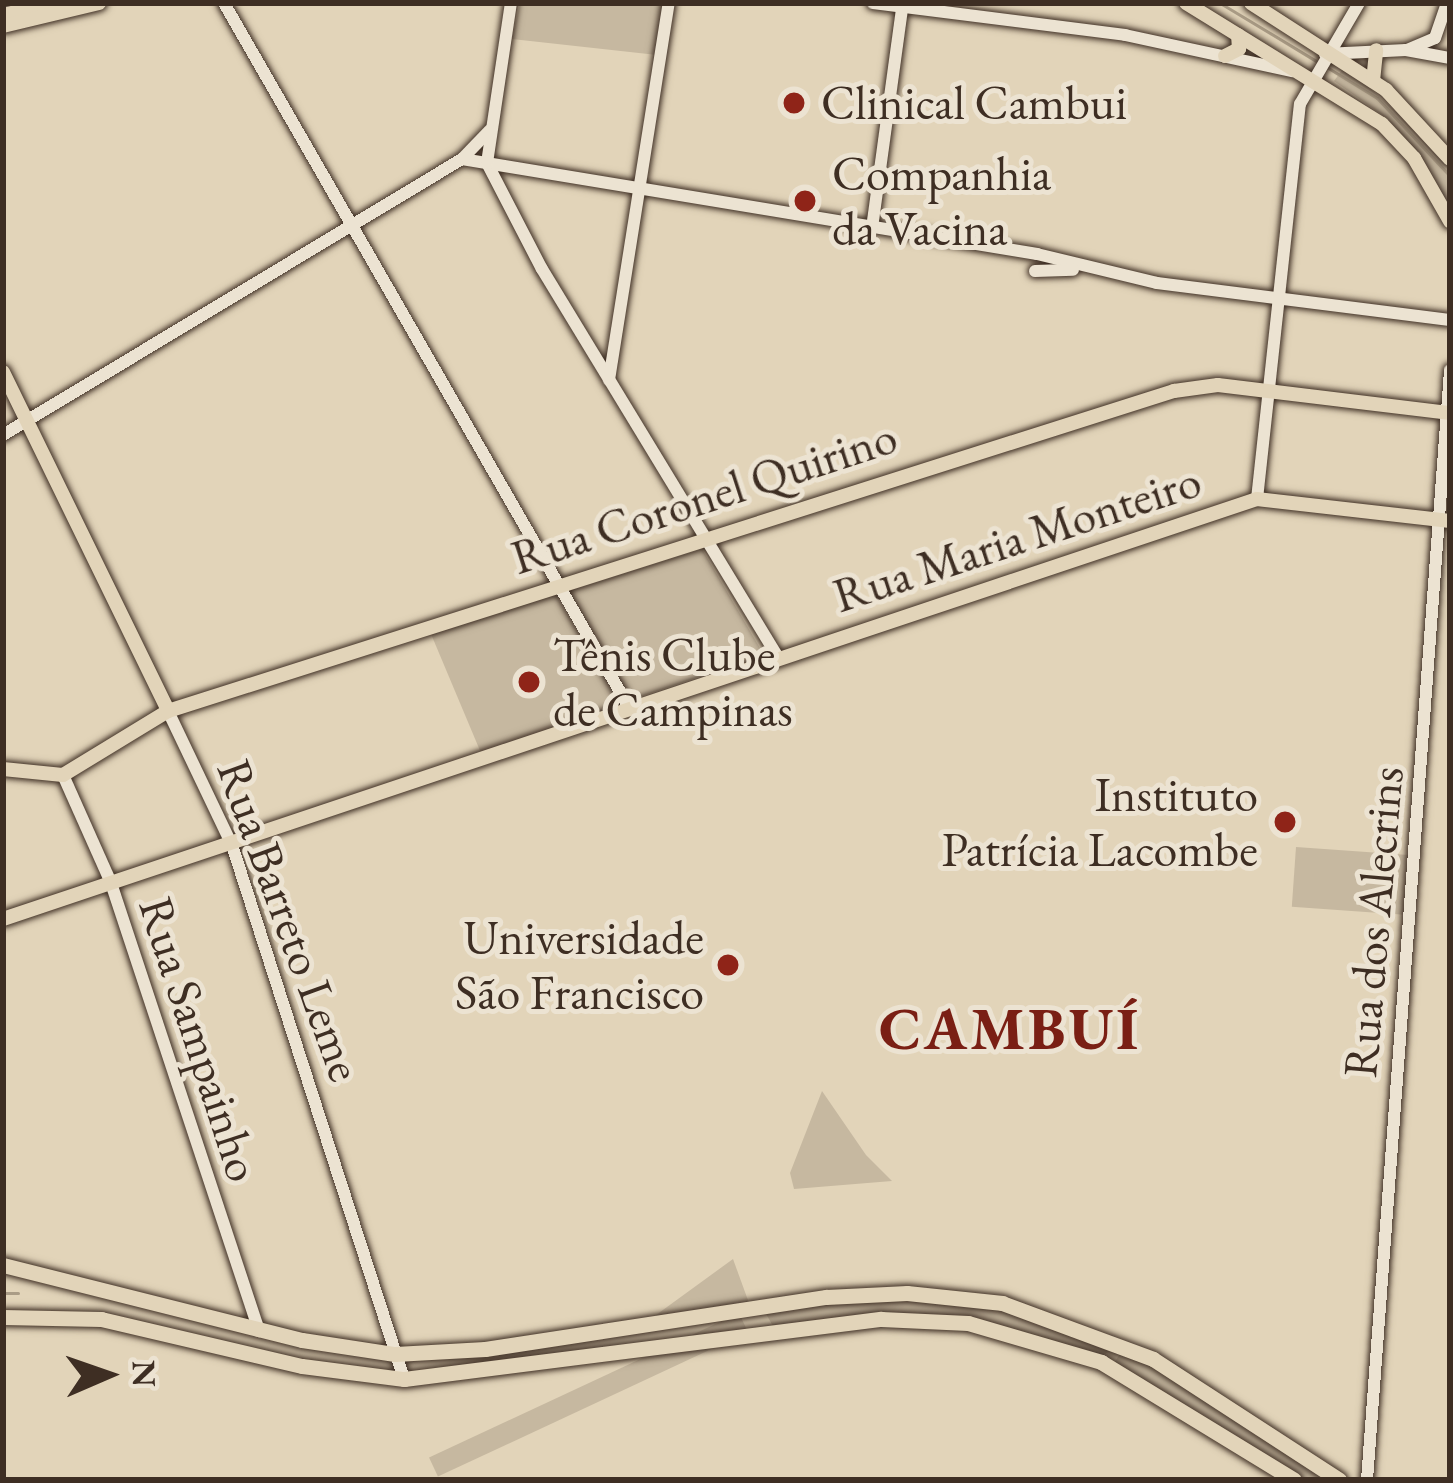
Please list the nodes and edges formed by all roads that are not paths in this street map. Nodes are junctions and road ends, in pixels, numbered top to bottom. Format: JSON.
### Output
{"nodes":[{"id":1,"x":53,"y":3,"type":"edge"},
{"id":2,"x":99,"y":3,"type":"edge"},
{"id":3,"x":224,"y":3,"type":"edge"},
{"id":4,"x":669,"y":3,"type":"edge"},
{"id":5,"x":872,"y":3,"type":"edge"},
{"id":6,"x":1186,"y":3,"type":"edge"},
{"id":7,"x":1251,"y":3,"type":"edge"},
{"id":8,"x":1359,"y":3,"type":"edge"},
{"id":9,"x":902,"y":4,"type":"edge"},
{"id":10,"x":512,"y":5,"type":"edge"},
{"id":11,"x":1447,"y":10,"type":"edge"},
{"id":12,"x":3,"y":15,"type":"edge"},
{"id":13,"x":3,"y":26,"type":"edge"},
{"id":14,"x":1341,"y":30,"type":"junction"},
{"id":15,"x":1238,"y":35,"type":"junction"},
{"id":16,"x":1450,"y":36,"type":"edge"},
{"id":17,"x":1376,"y":50,"type":"junction"},
{"id":18,"x":1406,"y":50,"type":"junction"},
{"id":19,"x":1349,"y":51,"type":"junction"},
{"id":20,"x":1327,"y":52,"type":"junction"},
{"id":21,"x":1226,"y":56,"type":"junction"},
{"id":22,"x":1450,"y":58,"type":"edge"},
{"id":23,"x":1311,"y":75,"type":"junction"},
{"id":24,"x":1373,"y":81,"type":"junction"},
{"id":25,"x":490,"y":130,"type":"junction"},
{"id":26,"x":1450,"y":159,"type":"edge"},
{"id":27,"x":462,"y":160,"type":"junction"},
{"id":28,"x":487,"y":163,"type":"junction"},
{"id":29,"x":637,"y":186,"type":"junction"},
{"id":30,"x":1450,"y":221,"type":"edge"},
{"id":31,"x":357,"y":223,"type":"junction"},
{"id":32,"x":872,"y":228,"type":"junction"},
{"id":33,"x":1087,"y":270,"type":"junction"},
{"id":34,"x":1035,"y":272,"type":"dead end"},
{"id":35,"x":1281,"y":297,"type":"junction"},
{"id":36,"x":1450,"y":320,"type":"edge"},
{"id":37,"x":1450,"y":370,"type":"edge"},
{"id":38,"x":3,"y":372,"type":"edge"},
{"id":39,"x":609,"y":381,"type":"junction"},
{"id":40,"x":1272,"y":392,"type":"junction"},
{"id":41,"x":1448,"y":413,"type":"edge"},
{"id":42,"x":27,"y":421,"type":"junction"},
{"id":43,"x":3,"y":435,"type":"edge"},
{"id":44,"x":1257,"y":499,"type":"junction"},
{"id":45,"x":1444,"y":520,"type":"edge"},
{"id":46,"x":703,"y":539,"type":"junction"},
{"id":47,"x":556,"y":585,"type":"junction"},
{"id":48,"x":779,"y":659,"type":"junction"},
{"id":49,"x":630,"y":709,"type":"junction"},
{"id":50,"x":168,"y":711,"type":"junction"},
{"id":51,"x":3,"y":769,"type":"edge"},
{"id":52,"x":63,"y":775,"type":"junction"},
{"id":53,"x":232,"y":845,"type":"junction"},
{"id":54,"x":111,"y":883,"type":"junction"},
{"id":55,"x":3,"y":919,"type":"edge"},
{"id":56,"x":3,"y":1265,"type":"edge"},
{"id":57,"x":3,"y":1317,"type":"edge"},
{"id":58,"x":260,"y":1331,"type":"junction"},
{"id":59,"x":191,"y":1340,"type":"junction"},
{"id":60,"x":395,"y":1354,"type":"junction"},
{"id":61,"x":404,"y":1379,"type":"junction"},
{"id":62,"x":1294,"y":1480,"type":"edge"},
{"id":63,"x":1339,"y":1480,"type":"edge"},
{"id":64,"x":1367,"y":1480,"type":"edge"}],
"edges":[{"from":1,"to":12,"type":"main road"},
{"from":2,"to":13,"type":"main road"},
{"from":3,"to":31,"type":"main road"},
{"from":4,"to":29,"type":"main road"},
{"from":5,"to":9,"type":"main road"},
{"from":6,"to":15,"type":"main road"},
{"from":7,"to":20,"type":"main road"},
{"from":8,"to":14,"type":"main road"},
{"from":9,"to":21,"type":"main road"},
{"from":9,"to":32,"type":"main road"},
{"from":10,"to":25,"type":"main road"},
{"from":11,"to":16,"type":"main road"},
{"from":11,"to":18,"type":"main road"},
{"from":14,"to":19,"type":"main road"},
{"from":14,"to":20,"type":"main road"},
{"from":15,"to":21,"type":"main road"},
{"from":15,"to":23,"type":"main road"},
{"from":17,"to":18,"type":"main road"},
{"from":17,"to":19,"type":"main road"},
{"from":17,"to":24,"type":"main road"},
{"from":18,"to":22,"type":"main road"},
{"from":19,"to":20,"type":"main road"},
{"from":20,"to":23,"type":"main road"},
{"from":20,"to":24,"type":"main road"},
{"from":21,"to":23,"type":"main road"},
{"from":23,"to":30,"type":"main road"},
{"from":23,"to":35,"type":"main road"},
{"from":24,"to":26,"type":"main road"},
{"from":25,"to":27,"type":"main road"},
{"from":25,"to":28,"type":"main road"},
{"from":27,"to":28,"type":"main road"},
{"from":27,"to":31,"type":"main road"},
{"from":28,"to":29,"type":"main road"},
{"from":28,"to":39,"type":"main road"},
{"from":29,"to":32,"type":"main road"},
{"from":29,"to":39,"type":"main road"},
{"from":31,"to":42,"type":"main road"},
{"from":31,"to":47,"type":"main road"},
{"from":32,"to":33,"type":"main road"},
{"from":33,"to":34,"type":"main road"},
{"from":33,"to":35,"type":"main road"},
{"from":35,"to":36,"type":"main road"},
{"from":35,"to":40,"type":"main road"},
{"from":37,"to":41,"type":"main road","name":"Rua dos Alecrins"},
{"from":38,"to":42,"type":"main road","name":"Rua Barreto Leme"},
{"from":39,"to":46,"type":"main road"},
{"from":40,"to":41,"type":"main road","name":"Rua Coronel Quirino"},
{"from":40,"to":44,"type":"main road"},
{"from":40,"to":46,"type":"main road","name":"Rua Coronel Quirino"},
{"from":41,"to":45,"type":"main road","name":"Rua dos Alecrins"},
{"from":42,"to":43,"type":"main road"},
{"from":42,"to":50,"type":"main road","name":"Rua Barreto Leme"},
{"from":44,"to":45,"type":"main road","name":"Rua Maria Monteiro"},
{"from":44,"to":48,"type":"main road","name":"Rua Maria Monteiro"},
{"from":45,"to":64,"type":"main road","name":"Rua dos Alecrins"},
{"from":46,"to":47,"type":"main road","name":"Rua Coronel Quirino"},
{"from":46,"to":48,"type":"main road"},
{"from":47,"to":49,"type":"main road"},
{"from":47,"to":50,"type":"main road","name":"Rua Coronel Quirino"},
{"from":48,"to":49,"type":"main road","name":"Rua Maria Monteiro"},
{"from":49,"to":53,"type":"main road","name":"Rua Maria Monteiro"},
{"from":50,"to":52,"type":"main road","name":"Rua Coronel Quirino"},
{"from":50,"to":53,"type":"main road","name":"Rua Barreto Leme"},
{"from":51,"to":52,"type":"main road"},
{"from":52,"to":54,"type":"main road","name":"Rua Sampainho"},
{"from":53,"to":54,"type":"main road","name":"Rua Maria Monteiro"},
{"from":53,"to":60,"type":"main road","name":"Rua Barreto Leme"},
{"from":54,"to":55,"type":"main road","name":"Rua Maria Monteiro"},
{"from":54,"to":58,"type":"main road","name":"Rua Sampainho"},
{"from":56,"to":58,"type":"highway"},
{"from":57,"to":59,"type":"highway"},
{"from":58,"to":59,"type":"highway"},
{"from":58,"to":60,"type":"highway"},
{"from":59,"to":61,"type":"highway"},
{"from":60,"to":61,"type":"main road","name":"Rua Barreto Leme"},
{"from":60,"to":63,"type":"highway"},
{"from":61,"to":62,"type":"highway"}]}
